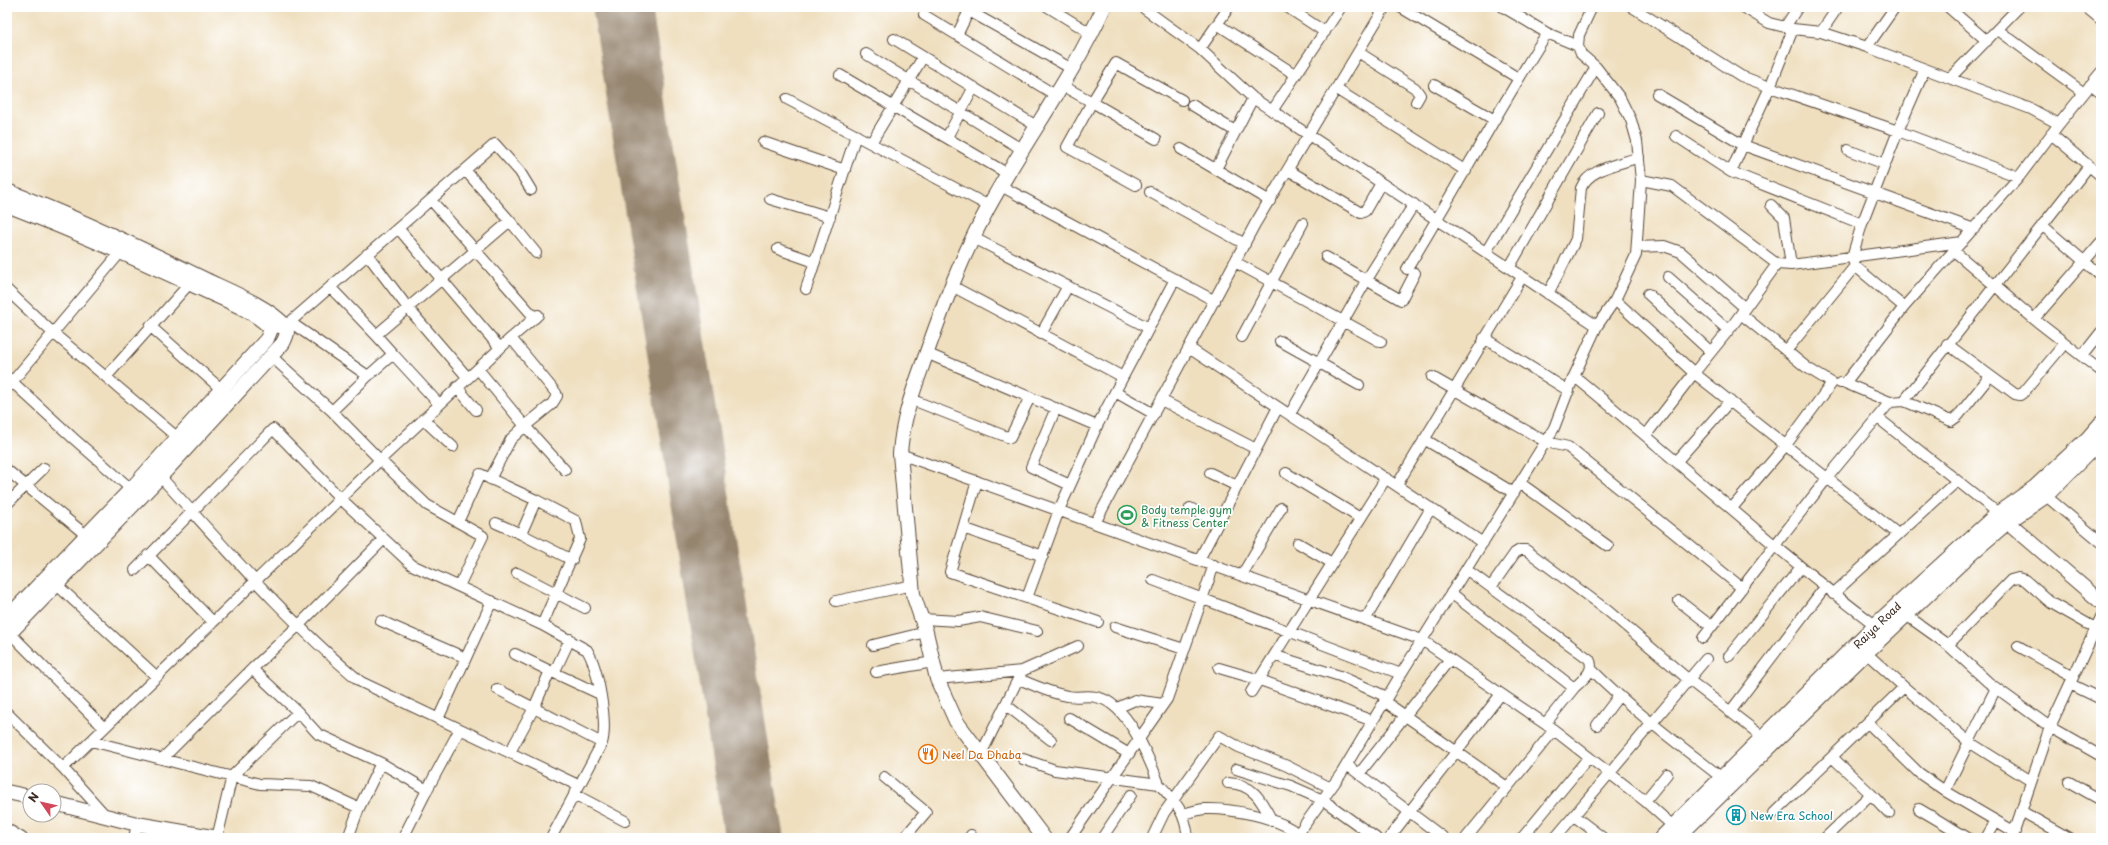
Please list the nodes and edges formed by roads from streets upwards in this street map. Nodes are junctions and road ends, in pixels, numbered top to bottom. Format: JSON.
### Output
{"nodes":[{"id":1,"x":1048,"y":7,"type":"edge"},
{"id":2,"x":1104,"y":7,"type":"edge"},
{"id":3,"x":1144,"y":7,"type":"edge"},
{"id":4,"x":1229,"y":7,"type":"edge"},
{"id":5,"x":1287,"y":7,"type":"edge"},
{"id":6,"x":1341,"y":7,"type":"edge"},
{"id":7,"x":1385,"y":7,"type":"edge"},
{"id":8,"x":1400,"y":7,"type":"edge"},
{"id":9,"x":1503,"y":7,"type":"edge"},
{"id":10,"x":1592,"y":7,"type":"edge"},
{"id":11,"x":1632,"y":7,"type":"edge"},
{"id":12,"x":1743,"y":7,"type":"edge"},
{"id":13,"x":1798,"y":7,"type":"edge"},
{"id":14,"x":1838,"y":7,"type":"edge"},
{"id":15,"x":1895,"y":7,"type":"edge"},
{"id":16,"x":1948,"y":7,"type":"edge"},
{"id":17,"x":2019,"y":7,"type":"edge"},
{"id":18,"x":2089,"y":7,"type":"edge"},
{"id":19,"x":965,"y":9,"type":"edge"},
{"id":20,"x":924,"y":16,"type":"dead end"},
{"id":21,"x":2101,"y":17,"type":"edge"},
{"id":22,"x":1217,"y":24,"type":"junction"},
{"id":23,"x":1789,"y":28,"type":"junction"},
{"id":24,"x":1998,"y":30,"type":"junction"},
{"id":25,"x":1324,"y":32,"type":"junction"},
{"id":26,"x":1547,"y":32,"type":"junction"},
{"id":27,"x":1822,"y":32,"type":"junction"},
{"id":28,"x":1092,"y":34,"type":"junction"},
{"id":29,"x":957,"y":35,"type":"junction"},
{"id":30,"x":894,"y":39,"type":"dead end"},
{"id":31,"x":1987,"y":41,"type":"junction"},
{"id":32,"x":1578,"y":46,"type":"junction"},
{"id":33,"x":1867,"y":46,"type":"junction"},
{"id":34,"x":1200,"y":49,"type":"junction"},
{"id":35,"x":1358,"y":52,"type":"junction"},
{"id":36,"x":866,"y":54,"type":"dead end"},
{"id":37,"x":923,"y":57,"type":"junction"},
{"id":38,"x":1596,"y":67,"type":"junction"},
{"id":39,"x":1072,"y":69,"type":"junction"},
{"id":40,"x":1925,"y":69,"type":"junction"},
{"id":41,"x":2101,"y":72,"type":"edge"},
{"id":42,"x":840,"y":75,"type":"dead end"},
{"id":43,"x":1296,"y":75,"type":"junction"},
{"id":44,"x":1518,"y":78,"type":"junction"},
{"id":45,"x":1950,"y":78,"type":"junction"},
{"id":46,"x":909,"y":80,"type":"junction"},
{"id":47,"x":1434,"y":85,"type":"dead end"},
{"id":48,"x":974,"y":87,"type":"junction"},
{"id":49,"x":1770,"y":87,"type":"junction"},
{"id":50,"x":2087,"y":89,"type":"junction"},
{"id":51,"x":1336,"y":90,"type":"junction"},
{"id":52,"x":1060,"y":91,"type":"junction"},
{"id":53,"x":2101,"y":93,"type":"edge"},
{"id":54,"x":1657,"y":94,"type":"dead end"},
{"id":55,"x":1252,"y":98,"type":"junction"},
{"id":56,"x":787,"y":100,"type":"dead end"},
{"id":57,"x":1182,"y":100,"type":"dead end"},
{"id":58,"x":1092,"y":102,"type":"junction"},
{"id":59,"x":1416,"y":102,"type":"dead end"},
{"id":60,"x":892,"y":105,"type":"junction"},
{"id":61,"x":1192,"y":105,"type":"dead end"},
{"id":62,"x":1272,"y":111,"type":"junction"},
{"id":63,"x":960,"y":112,"type":"junction"},
{"id":64,"x":1598,"y":113,"type":"dead end"},
{"id":65,"x":1493,"y":119,"type":"junction"},
{"id":66,"x":2059,"y":124,"type":"junction"},
{"id":67,"x":1038,"y":126,"type":"junction"},
{"id":68,"x":1235,"y":131,"type":"junction"},
{"id":69,"x":1898,"y":131,"type":"junction"},
{"id":70,"x":2051,"y":134,"type":"junction"},
{"id":71,"x":1309,"y":135,"type":"junction"},
{"id":72,"x":856,"y":136,"type":"junction"},
{"id":73,"x":1676,"y":136,"type":"dead end"},
{"id":74,"x":947,"y":137,"type":"junction"},
{"id":75,"x":1156,"y":139,"type":"dead end"},
{"id":76,"x":763,"y":142,"type":"dead end"},
{"id":77,"x":871,"y":143,"type":"junction"},
{"id":78,"x":1743,"y":145,"type":"junction"},
{"id":79,"x":1181,"y":149,"type":"dead end"},
{"id":80,"x":1023,"y":150,"type":"junction"},
{"id":81,"x":1848,"y":150,"type":"dead end"},
{"id":82,"x":1639,"y":157,"type":"junction"},
{"id":83,"x":1885,"y":164,"type":"junction"},
{"id":84,"x":2089,"y":166,"type":"junction"},
{"id":85,"x":1216,"y":169,"type":"junction"},
{"id":86,"x":466,"y":170,"type":"junction"},
{"id":87,"x":845,"y":170,"type":"junction"},
{"id":88,"x":1288,"y":170,"type":"junction"},
{"id":89,"x":1466,"y":170,"type":"junction"},
{"id":90,"x":1731,"y":172,"type":"junction"},
{"id":91,"x":1008,"y":174,"type":"junction"},
{"id":92,"x":2101,"y":176,"type":"edge"},
{"id":93,"x":2019,"y":177,"type":"junction"},
{"id":94,"x":1641,"y":180,"type":"junction"},
{"id":95,"x":1381,"y":183,"type":"junction"},
{"id":96,"x":1136,"y":185,"type":"dead end"},
{"id":97,"x":1001,"y":186,"type":"junction"},
{"id":98,"x":7,"y":190,"type":"edge"},
{"id":99,"x":531,"y":190,"type":"dead end"},
{"id":100,"x":1150,"y":192,"type":"dead end"},
{"id":101,"x":1874,"y":193,"type":"junction"},
{"id":102,"x":770,"y":199,"type":"dead end"},
{"id":103,"x":431,"y":200,"type":"junction"},
{"id":104,"x":1270,"y":201,"type":"junction"},
{"id":105,"x":1414,"y":204,"type":"junction"},
{"id":106,"x":7,"y":205,"type":"edge"},
{"id":107,"x":1771,"y":205,"type":"dead end"},
{"id":108,"x":989,"y":206,"type":"junction"},
{"id":109,"x":830,"y":217,"type":"junction"},
{"id":110,"x":1438,"y":219,"type":"junction"},
{"id":111,"x":510,"y":221,"type":"junction"},
{"id":112,"x":1303,"y":223,"type":"dead end"},
{"id":113,"x":1862,"y":224,"type":"junction"},
{"id":114,"x":2042,"y":225,"type":"junction"},
{"id":115,"x":398,"y":228,"type":"junction"},
{"id":116,"x":1974,"y":229,"type":"junction"},
{"id":117,"x":972,"y":237,"type":"junction"},
{"id":118,"x":1962,"y":242,"type":"junction"},
{"id":119,"x":2101,"y":242,"type":"edge"},
{"id":120,"x":1245,"y":244,"type":"junction"},
{"id":121,"x":125,"y":247,"type":"junction"},
{"id":122,"x":1637,"y":248,"type":"junction"},
{"id":123,"x":778,"y":249,"type":"dead end"},
{"id":124,"x":476,"y":250,"type":"junction"},
{"id":125,"x":1954,"y":251,"type":"junction"},
{"id":126,"x":1486,"y":252,"type":"junction"},
{"id":127,"x":536,"y":253,"type":"dead end"},
{"id":128,"x":367,"y":254,"type":"junction"},
{"id":129,"x":1326,"y":257,"type":"dead end"},
{"id":130,"x":2084,"y":261,"type":"junction"},
{"id":131,"x":815,"y":262,"type":"junction"},
{"id":132,"x":1235,"y":262,"type":"junction"},
{"id":133,"x":1853,"y":262,"type":"junction"},
{"id":134,"x":1777,"y":264,"type":"junction"},
{"id":135,"x":1791,"y":265,"type":"junction"},
{"id":136,"x":1509,"y":268,"type":"junction"},
{"id":137,"x":2101,"y":276,"type":"edge"},
{"id":138,"x":1522,"y":277,"type":"junction"},
{"id":139,"x":1668,"y":277,"type":"dead end"},
{"id":140,"x":441,"y":279,"type":"junction"},
{"id":141,"x":1175,"y":279,"type":"junction"},
{"id":142,"x":1366,"y":281,"type":"junction"},
{"id":143,"x":1271,"y":282,"type":"junction"},
{"id":144,"x":190,"y":284,"type":"junction"},
{"id":145,"x":1995,"y":284,"type":"junction"},
{"id":146,"x":950,"y":285,"type":"junction"},
{"id":147,"x":1068,"y":286,"type":"junction"},
{"id":148,"x":330,"y":287,"type":"junction"},
{"id":149,"x":806,"y":289,"type":"dead end"},
{"id":150,"x":7,"y":290,"type":"edge"},
{"id":151,"x":1548,"y":294,"type":"junction"},
{"id":152,"x":1648,"y":294,"type":"dead end"},
{"id":153,"x":1615,"y":300,"type":"junction"},
{"id":154,"x":1214,"y":301,"type":"junction"},
{"id":155,"x":1904,"y":307,"type":"junction"},
{"id":156,"x":408,"y":308,"type":"junction"},
{"id":157,"x":1743,"y":311,"type":"junction"},
{"id":158,"x":2034,"y":319,"type":"junction"},
{"id":159,"x":1342,"y":322,"type":"junction"},
{"id":160,"x":287,"y":324,"type":"junction"},
{"id":161,"x":150,"y":326,"type":"junction"},
{"id":162,"x":1597,"y":326,"type":"junction"},
{"id":163,"x":1149,"y":328,"type":"junction"},
{"id":164,"x":271,"y":329,"type":"junction"},
{"id":165,"x":1728,"y":330,"type":"junction"},
{"id":166,"x":2101,"y":332,"type":"edge"},
{"id":167,"x":53,"y":333,"type":"junction"},
{"id":168,"x":1041,"y":334,"type":"junction"},
{"id":169,"x":376,"y":335,"type":"junction"},
{"id":170,"x":1242,"y":337,"type":"dead end"},
{"id":171,"x":511,"y":338,"type":"junction"},
{"id":172,"x":1484,"y":338,"type":"junction"},
{"id":173,"x":1280,"y":341,"type":"dead end"},
{"id":174,"x":1381,"y":342,"type":"dead end"},
{"id":175,"x":2065,"y":343,"type":"junction"},
{"id":176,"x":1947,"y":344,"type":"junction"},
{"id":177,"x":500,"y":348,"type":"junction"},
{"id":178,"x":1189,"y":348,"type":"junction"},
{"id":179,"x":1786,"y":351,"type":"junction"},
{"id":180,"x":1711,"y":352,"type":"junction"},
{"id":181,"x":926,"y":353,"type":"junction"},
{"id":182,"x":393,"y":354,"type":"junction"},
{"id":183,"x":272,"y":356,"type":"junction"},
{"id":184,"x":2082,"y":356,"type":"junction"},
{"id":185,"x":1319,"y":364,"type":"junction"},
{"id":186,"x":478,"y":369,"type":"junction"},
{"id":187,"x":2101,"y":371,"type":"edge"},
{"id":188,"x":1694,"y":373,"type":"junction"},
{"id":189,"x":368,"y":376,"type":"junction"},
{"id":190,"x":1574,"y":376,"type":"junction"},
{"id":191,"x":1990,"y":376,"type":"junction"},
{"id":192,"x":106,"y":377,"type":"junction"},
{"id":193,"x":1123,"y":377,"type":"junction"},
{"id":194,"x":1432,"y":377,"type":"dead end"},
{"id":195,"x":468,"y":378,"type":"junction"},
{"id":196,"x":9,"y":382,"type":"edge"},
{"id":197,"x":1832,"y":383,"type":"junction"},
{"id":198,"x":1845,"y":384,"type":"junction"},
{"id":199,"x":1359,"y":385,"type":"dead end"},
{"id":200,"x":457,"y":387,"type":"junction"},
{"id":201,"x":221,"y":389,"type":"junction"},
{"id":202,"x":1453,"y":390,"type":"junction"},
{"id":203,"x":1568,"y":391,"type":"junction"},
{"id":204,"x":1115,"y":392,"type":"junction"},
{"id":205,"x":1030,"y":397,"type":"junction"},
{"id":206,"x":910,"y":399,"type":"junction"},
{"id":207,"x":1161,"y":400,"type":"junction"},
{"id":208,"x":1730,"y":401,"type":"junction"},
{"id":209,"x":1904,"y":401,"type":"junction"},
{"id":210,"x":1890,"y":402,"type":"junction"},
{"id":211,"x":439,"y":404,"type":"junction"},
{"id":212,"x":1278,"y":407,"type":"junction"},
{"id":213,"x":1056,"y":408,"type":"junction"},
{"id":214,"x":332,"y":410,"type":"junction"},
{"id":215,"x":476,"y":410,"type":"dead end"},
{"id":216,"x":1154,"y":414,"type":"junction"},
{"id":217,"x":1290,"y":414,"type":"junction"},
{"id":218,"x":1878,"y":418,"type":"junction"},
{"id":219,"x":423,"y":419,"type":"junction"},
{"id":220,"x":2101,"y":423,"type":"edge"},
{"id":221,"x":525,"y":426,"type":"junction"},
{"id":222,"x":1097,"y":426,"type":"junction"},
{"id":223,"x":1646,"y":435,"type":"junction"},
{"id":224,"x":178,"y":438,"type":"junction"},
{"id":225,"x":1424,"y":439,"type":"junction"},
{"id":226,"x":2101,"y":440,"type":"edge"},
{"id":227,"x":1546,"y":442,"type":"junction"},
{"id":228,"x":1786,"y":445,"type":"junction"},
{"id":229,"x":453,"y":447,"type":"dead end"},
{"id":230,"x":1256,"y":448,"type":"junction"},
{"id":231,"x":900,"y":454,"type":"junction"},
{"id":232,"x":380,"y":460,"type":"junction"},
{"id":233,"x":1677,"y":461,"type":"junction"},
{"id":234,"x":44,"y":468,"type":"dead end"},
{"id":235,"x":7,"y":470,"type":"edge"},
{"id":236,"x":565,"y":470,"type":"dead end"},
{"id":237,"x":156,"y":472,"type":"junction"},
{"id":238,"x":1210,"y":473,"type":"dead end"},
{"id":239,"x":1286,"y":473,"type":"dead end"},
{"id":240,"x":1828,"y":477,"type":"junction"},
{"id":241,"x":490,"y":478,"type":"junction"},
{"id":242,"x":1386,"y":478,"type":"junction"},
{"id":243,"x":977,"y":481,"type":"junction"},
{"id":244,"x":1957,"y":481,"type":"junction"},
{"id":245,"x":1520,"y":483,"type":"junction"},
{"id":246,"x":1070,"y":485,"type":"junction"},
{"id":247,"x":1397,"y":485,"type":"junction"},
{"id":248,"x":26,"y":486,"type":"junction"},
{"id":249,"x":1237,"y":486,"type":"junction"},
{"id":250,"x":131,"y":489,"type":"junction"},
{"id":251,"x":1514,"y":493,"type":"junction"},
{"id":252,"x":2046,"y":496,"type":"junction"},
{"id":253,"x":340,"y":498,"type":"junction"},
{"id":254,"x":536,"y":500,"type":"junction"},
{"id":255,"x":7,"y":504,"type":"edge"},
{"id":256,"x":1190,"y":508,"type":"dead end"},
{"id":257,"x":1281,"y":508,"type":"dead end"},
{"id":258,"x":1430,"y":508,"type":"junction"},
{"id":259,"x":1732,"y":508,"type":"junction"},
{"id":260,"x":191,"y":510,"type":"junction"},
{"id":261,"x":1059,"y":510,"type":"junction"},
{"id":262,"x":1360,"y":518,"type":"junction"},
{"id":263,"x":2003,"y":518,"type":"junction"},
{"id":264,"x":458,"y":522,"type":"junction"},
{"id":265,"x":496,"y":523,"type":"dead end"},
{"id":266,"x":1095,"y":523,"type":"junction"},
{"id":267,"x":1218,"y":523,"type":"junction"},
{"id":268,"x":963,"y":528,"type":"junction"},
{"id":269,"x":521,"y":534,"type":"junction"},
{"id":270,"x":1898,"y":534,"type":"junction"},
{"id":271,"x":91,"y":540,"type":"junction"},
{"id":272,"x":383,"y":540,"type":"junction"},
{"id":273,"x":2101,"y":542,"type":"edge"},
{"id":274,"x":1298,"y":543,"type":"dead end"},
{"id":275,"x":1484,"y":543,"type":"junction"},
{"id":276,"x":1608,"y":546,"type":"dead end"},
{"id":277,"x":1775,"y":546,"type":"junction"},
{"id":278,"x":148,"y":555,"type":"junction"},
{"id":279,"x":1043,"y":556,"type":"junction"},
{"id":280,"x":572,"y":560,"type":"junction"},
{"id":281,"x":1199,"y":560,"type":"junction"},
{"id":282,"x":1332,"y":563,"type":"junction"},
{"id":283,"x":1214,"y":565,"type":"junction"},
{"id":284,"x":1801,"y":568,"type":"junction"},
{"id":285,"x":135,"y":570,"type":"dead end"},
{"id":286,"x":1467,"y":570,"type":"junction"},
{"id":287,"x":517,"y":573,"type":"dead end"},
{"id":288,"x":1242,"y":575,"type":"junction"},
{"id":289,"x":255,"y":580,"type":"junction"},
{"id":290,"x":1153,"y":580,"type":"dead end"},
{"id":291,"x":57,"y":585,"type":"junction"},
{"id":292,"x":912,"y":585,"type":"junction"},
{"id":293,"x":459,"y":586,"type":"junction"},
{"id":294,"x":1491,"y":587,"type":"junction"},
{"id":295,"x":1825,"y":587,"type":"junction"},
{"id":296,"x":1742,"y":588,"type":"junction"},
{"id":297,"x":556,"y":592,"type":"junction"},
{"id":298,"x":1451,"y":593,"type":"junction"},
{"id":299,"x":1833,"y":594,"type":"junction"},
{"id":300,"x":1027,"y":598,"type":"junction"},
{"id":301,"x":1309,"y":599,"type":"junction"},
{"id":302,"x":1202,"y":600,"type":"junction"},
{"id":303,"x":492,"y":601,"type":"junction"},
{"id":304,"x":836,"y":601,"type":"dead end"},
{"id":305,"x":1679,"y":601,"type":"dead end"},
{"id":306,"x":2101,"y":602,"type":"edge"},
{"id":307,"x":585,"y":608,"type":"dead end"},
{"id":308,"x":1906,"y":615,"type":"junction"},
{"id":309,"x":2101,"y":616,"type":"edge"},
{"id":310,"x":7,"y":618,"type":"edge"},
{"id":311,"x":1365,"y":620,"type":"junction"},
{"id":312,"x":381,"y":621,"type":"dead end"},
{"id":313,"x":212,"y":622,"type":"junction"},
{"id":314,"x":1098,"y":622,"type":"dead end"},
{"id":315,"x":300,"y":624,"type":"junction"},
{"id":316,"x":542,"y":625,"type":"junction"},
{"id":317,"x":924,"y":625,"type":"junction"},
{"id":318,"x":1875,"y":625,"type":"junction"},
{"id":319,"x":1711,"y":626,"type":"junction"},
{"id":320,"x":1115,"y":627,"type":"dead end"},
{"id":321,"x":2095,"y":628,"type":"junction"},
{"id":322,"x":1037,"y":631,"type":"dead end"},
{"id":323,"x":1289,"y":632,"type":"junction"},
{"id":324,"x":8,"y":634,"type":"edge"},
{"id":325,"x":1703,"y":638,"type":"dead end"},
{"id":326,"x":570,"y":640,"type":"junction"},
{"id":327,"x":1422,"y":640,"type":"junction"},
{"id":328,"x":873,"y":645,"type":"dead end"},
{"id":329,"x":1948,"y":645,"type":"junction"},
{"id":330,"x":1078,"y":646,"type":"dead end"},
{"id":331,"x":2018,"y":646,"type":"dead end"},
{"id":332,"x":1184,"y":649,"type":"junction"},
{"id":333,"x":1866,"y":653,"type":"junction"},
{"id":334,"x":515,"y":654,"type":"dead end"},
{"id":335,"x":1276,"y":656,"type":"junction"},
{"id":336,"x":1729,"y":656,"type":"dead end"},
{"id":337,"x":466,"y":658,"type":"junction"},
{"id":338,"x":1450,"y":659,"type":"junction"},
{"id":339,"x":1706,"y":659,"type":"dead end"},
{"id":340,"x":933,"y":662,"type":"junction"},
{"id":341,"x":1219,"y":668,"type":"dead end"},
{"id":342,"x":252,"y":669,"type":"junction"},
{"id":343,"x":1592,"y":669,"type":"junction"},
{"id":344,"x":552,"y":672,"type":"junction"},
{"id":345,"x":876,"y":672,"type":"dead end"},
{"id":346,"x":1401,"y":674,"type":"junction"},
{"id":347,"x":1020,"y":675,"type":"junction"},
{"id":348,"x":157,"y":677,"type":"junction"},
{"id":349,"x":937,"y":679,"type":"junction"},
{"id":350,"x":1260,"y":680,"type":"junction"},
{"id":351,"x":1689,"y":680,"type":"junction"},
{"id":352,"x":2071,"y":680,"type":"junction"},
{"id":353,"x":1904,"y":687,"type":"junction"},
{"id":354,"x":1574,"y":688,"type":"junction"},
{"id":355,"x":1996,"y":688,"type":"junction"},
{"id":356,"x":497,"y":690,"type":"dead end"},
{"id":357,"x":1251,"y":692,"type":"dead end"},
{"id":358,"x":600,"y":694,"type":"junction"},
{"id":359,"x":1501,"y":694,"type":"junction"},
{"id":360,"x":1618,"y":696,"type":"junction"},
{"id":361,"x":1386,"y":699,"type":"junction"},
{"id":362,"x":2101,"y":699,"type":"edge"},
{"id":363,"x":1163,"y":704,"type":"junction"},
{"id":364,"x":1006,"y":705,"type":"junction"},
{"id":365,"x":534,"y":708,"type":"junction"},
{"id":366,"x":1117,"y":708,"type":"junction"},
{"id":367,"x":298,"y":712,"type":"junction"},
{"id":368,"x":1730,"y":712,"type":"junction"},
{"id":369,"x":7,"y":714,"type":"edge"},
{"id":370,"x":1406,"y":715,"type":"junction"},
{"id":371,"x":1069,"y":718,"type":"dead end"},
{"id":372,"x":438,"y":719,"type":"junction"},
{"id":373,"x":1373,"y":721,"type":"junction"},
{"id":374,"x":1868,"y":723,"type":"junction"},
{"id":375,"x":1545,"y":724,"type":"junction"},
{"id":376,"x":1651,"y":724,"type":"junction"},
{"id":377,"x":1597,"y":725,"type":"dead end"},
{"id":378,"x":2050,"y":727,"type":"junction"},
{"id":379,"x":104,"y":728,"type":"junction"},
{"id":380,"x":460,"y":729,"type":"junction"},
{"id":381,"x":1554,"y":730,"type":"junction"},
{"id":382,"x":1763,"y":737,"type":"junction"},
{"id":383,"x":1140,"y":739,"type":"junction"},
{"id":384,"x":1051,"y":740,"type":"dead end"},
{"id":385,"x":91,"y":741,"type":"junction"},
{"id":386,"x":1969,"y":742,"type":"junction"},
{"id":387,"x":602,"y":743,"type":"junction"},
{"id":388,"x":1456,"y":750,"type":"junction"},
{"id":389,"x":510,"y":752,"type":"junction"},
{"id":390,"x":1129,"y":754,"type":"junction"},
{"id":391,"x":980,"y":756,"type":"junction"},
{"id":392,"x":2101,"y":756,"type":"edge"},
{"id":393,"x":1589,"y":757,"type":"junction"},
{"id":394,"x":1832,"y":757,"type":"junction"},
{"id":395,"x":162,"y":759,"type":"junction"},
{"id":396,"x":1023,"y":759,"type":"dead end"},
{"id":397,"x":381,"y":763,"type":"junction"},
{"id":398,"x":1347,"y":764,"type":"junction"},
{"id":399,"x":63,"y":768,"type":"junction"},
{"id":400,"x":1236,"y":770,"type":"dead end"},
{"id":401,"x":1609,"y":773,"type":"junction"},
{"id":402,"x":1359,"y":774,"type":"junction"},
{"id":403,"x":1667,"y":774,"type":"dead end"},
{"id":404,"x":232,"y":776,"type":"junction"},
{"id":405,"x":884,"y":777,"type":"dead end"},
{"id":406,"x":1112,"y":778,"type":"junction"},
{"id":407,"x":1722,"y":778,"type":"junction"},
{"id":408,"x":2031,"y":781,"type":"junction"},
{"id":409,"x":2069,"y":782,"type":"dead end"},
{"id":410,"x":1228,"y":783,"type":"dead end"},
{"id":411,"x":1159,"y":784,"type":"junction"},
{"id":412,"x":1507,"y":787,"type":"junction"},
{"id":413,"x":1331,"y":788,"type":"junction"},
{"id":414,"x":427,"y":790,"type":"junction"},
{"id":415,"x":576,"y":790,"type":"junction"},
{"id":416,"x":1945,"y":791,"type":"junction"},
{"id":417,"x":7,"y":792,"type":"edge"},
{"id":418,"x":1870,"y":794,"type":"junction"},
{"id":419,"x":22,"y":795,"type":"edge"},
{"id":420,"x":1131,"y":795,"type":"dead end"},
{"id":421,"x":1173,"y":800,"type":"junction"},
{"id":422,"x":1323,"y":800,"type":"junction"},
{"id":423,"x":2101,"y":800,"type":"edge"},
{"id":424,"x":1645,"y":801,"type":"junction"},
{"id":425,"x":62,"y":805,"type":"edge"},
{"id":426,"x":359,"y":808,"type":"junction"},
{"id":427,"x":1919,"y":809,"type":"dead end"},
{"id":428,"x":2021,"y":811,"type":"junction"},
{"id":429,"x":1409,"y":812,"type":"junction"},
{"id":430,"x":1774,"y":813,"type":"dead end"},
{"id":431,"x":1889,"y":813,"type":"dead end"},
{"id":432,"x":1183,"y":814,"type":"junction"},
{"id":433,"x":106,"y":816,"type":"junction"},
{"id":434,"x":1574,"y":816,"type":"junction"},
{"id":435,"x":625,"y":821,"type":"dead end"},
{"id":436,"x":1272,"y":821,"type":"junction"},
{"id":437,"x":1996,"y":821,"type":"junction"},
{"id":438,"x":7,"y":828,"type":"edge"},
{"id":439,"x":136,"y":831,"type":"edge"},
{"id":440,"x":1680,"y":834,"type":"edge"},
{"id":441,"x":2013,"y":835,"type":"edge"},
{"id":442,"x":1297,"y":836,"type":"edge"},
{"id":443,"x":22,"y":838,"type":"edge"},
{"id":444,"x":217,"y":838,"type":"edge"},
{"id":445,"x":348,"y":838,"type":"edge"},
{"id":446,"x":403,"y":838,"type":"edge"},
{"id":447,"x":552,"y":838,"type":"edge"},
{"id":448,"x":904,"y":838,"type":"edge"},
{"id":449,"x":1044,"y":838,"type":"edge"},
{"id":450,"x":1070,"y":838,"type":"edge"},
{"id":451,"x":1102,"y":838,"type":"edge"},
{"id":452,"x":1152,"y":838,"type":"edge"},
{"id":453,"x":1188,"y":838,"type":"edge"},
{"id":454,"x":1376,"y":838,"type":"edge"},
{"id":455,"x":1389,"y":838,"type":"edge"},
{"id":456,"x":1444,"y":838,"type":"edge"},
{"id":457,"x":1466,"y":838,"type":"edge"},
{"id":458,"x":1522,"y":838,"type":"edge"},
{"id":459,"x":1555,"y":838,"type":"edge"},
{"id":460,"x":1603,"y":838,"type":"edge"},
{"id":461,"x":1661,"y":838,"type":"edge"},
{"id":462,"x":1825,"y":838,"type":"edge"},
{"id":463,"x":1968,"y":838,"type":"edge"},
{"id":464,"x":1986,"y":838,"type":"edge"},
{"id":465,"x":2069,"y":838,"type":"edge"}],
"edges":[{"from":1,"to":28,"type":"street"},
{"from":2,"to":28,"type":"street"},
{"from":3,"to":34,"type":"street"},
{"from":4,"to":22,"type":"street"},
{"from":5,"to":25,"type":"street"},
{"from":6,"to":25,"type":"street"},
{"from":7,"to":35,"type":"street"},
{"from":8,"to":44,"type":"street"},
{"from":9,"to":26,"type":"street"},
{"from":10,"to":32,"type":"street"},
{"from":11,"to":49,"type":"street"},
{"from":12,"to":23,"type":"street"},
{"from":13,"to":23,"type":"street"},
{"from":14,"to":27,"type":"street"},
{"from":15,"to":33,"type":"street"},
{"from":16,"to":31,"type":"street"},
{"from":17,"to":24,"type":"street"},
{"from":18,"to":21,"type":"street"},
{"from":19,"to":29,"type":"street"},
{"from":19,"to":39,"type":"street"},
{"from":20,"to":29,"type":"street"},
{"from":22,"to":34,"type":"street"},
{"from":22,"to":43,"type":"street"},
{"from":23,"to":27,"type":"street"},
{"from":23,"to":49,"type":"street"},
{"from":24,"to":31,"type":"street"},
{"from":24,"to":50,"type":"street"},
{"from":25,"to":43,"type":"street"},
{"from":26,"to":32,"type":"street"},
{"from":26,"to":44,"type":"street"},
{"from":27,"to":33,"type":"street"},
{"from":28,"to":39,"type":"street"},
{"from":29,"to":52,"type":"street"},
{"from":30,"to":37,"type":"street"},
{"from":31,"to":45,"type":"street"},
{"from":32,"to":38,"type":"street"},
{"from":33,"to":40,"type":"street"},
{"from":34,"to":55,"type":"street"},
{"from":35,"to":51,"type":"street"},
{"from":35,"to":59,"type":"street"},
{"from":36,"to":46,"type":"street"},
{"from":37,"to":46,"type":"street"},
{"from":37,"to":48,"type":"street"},
{"from":38,"to":82,"type":"street"},
{"from":38,"to":126,"type":"street"},
{"from":39,"to":52,"type":"street"},
{"from":40,"to":45,"type":"street"},
{"from":40,"to":69,"type":"street"},
{"from":41,"to":50,"type":"street"},
{"from":42,"to":60,"type":"street"},
{"from":43,"to":62,"type":"street"},
{"from":44,"to":65,"type":"street"},
{"from":45,"to":66,"type":"street"},
{"from":46,"to":60,"type":"street"},
{"from":46,"to":63,"type":"street"},
{"from":47,"to":65,"type":"street"},
{"from":48,"to":63,"type":"street"},
{"from":48,"to":67,"type":"street"},
{"from":49,"to":69,"type":"street"},
{"from":49,"to":78,"type":"street"},
{"from":50,"to":53,"type":"street"},
{"from":50,"to":66,"type":"street"},
{"from":51,"to":71,"type":"street"},
{"from":51,"to":89,"type":"street"},
{"from":52,"to":58,"type":"street"},
{"from":52,"to":67,"type":"street"},
{"from":54,"to":78,"type":"street"},
{"from":55,"to":62,"type":"street"},
{"from":55,"to":68,"type":"street"},
{"from":56,"to":72,"type":"street"},
{"from":57,"to":58,"type":"street"},
{"from":58,"to":75,"type":"street"},
{"from":58,"to":96,"type":"street"},
{"from":60,"to":74,"type":"street"},
{"from":60,"to":77,"type":"street"},
{"from":61,"to":68,"type":"street"},
{"from":62,"to":71,"type":"street"},
{"from":63,"to":74,"type":"street"},
{"from":63,"to":80,"type":"street"},
{"from":64,"to":136,"type":"street"},
{"from":65,"to":89,"type":"street"},
{"from":66,"to":70,"type":"street"},
{"from":67,"to":80,"type":"street"},
{"from":68,"to":85,"type":"street"},
{"from":69,"to":83,"type":"street"},
{"from":69,"to":93,"type":"street"},
{"from":70,"to":84,"type":"street"},
{"from":70,"to":93,"type":"street"},
{"from":71,"to":88,"type":"street"},
{"from":71,"to":95,"type":"street"},
{"from":72,"to":77,"type":"street"},
{"from":72,"to":87,"type":"street"},
{"from":73,"to":90,"type":"street"},
{"from":74,"to":91,"type":"street"},
{"from":76,"to":87,"type":"street"},
{"from":77,"to":108,"type":"street"},
{"from":78,"to":90,"type":"street"},
{"from":78,"to":101,"type":"street"},
{"from":79,"to":85,"type":"street"},
{"from":80,"to":91,"type":"street"},
{"from":81,"to":83,"type":"street"},
{"from":82,"to":94,"type":"street"},
{"from":82,"to":151,"type":"street"},
{"from":83,"to":101,"type":"street"},
{"from":84,"to":92,"type":"street"},
{"from":84,"to":114,"type":"street"},
{"from":85,"to":104,"type":"street"},
{"from":86,"to":99,"type":"street"},
{"from":86,"to":103,"type":"street"},
{"from":86,"to":111,"type":"street"},
{"from":87,"to":109,"type":"street"},
{"from":88,"to":95,"type":"street"},
{"from":88,"to":104,"type":"street"},
{"from":89,"to":110,"type":"street"},
{"from":90,"to":113,"type":"street"},
{"from":91,"to":97,"type":"street"},
{"from":93,"to":116,"type":"street"},
{"from":94,"to":122,"type":"street"},
{"from":94,"to":134,"type":"street"},
{"from":95,"to":105,"type":"street"},
{"from":97,"to":108,"type":"street"},
{"from":97,"to":141,"type":"street"},
{"from":98,"to":121,"type":"street"},
{"from":100,"to":120,"type":"street"},
{"from":101,"to":113,"type":"street"},
{"from":101,"to":116,"type":"street"},
{"from":102,"to":109,"type":"street"},
{"from":103,"to":115,"type":"street"},
{"from":103,"to":124,"type":"street"},
{"from":104,"to":120,"type":"street"},
{"from":105,"to":110,"type":"street"},
{"from":105,"to":142,"type":"street"},
{"from":106,"to":121,"type":"street"},
{"from":107,"to":135,"type":"street"},
{"from":108,"to":117,"type":"street"},
{"from":109,"to":131,"type":"street"},
{"from":110,"to":126,"type":"street"},
{"from":110,"to":142,"type":"street"},
{"from":111,"to":124,"type":"street"},
{"from":111,"to":127,"type":"street"},
{"from":112,"to":143,"type":"street"},
{"from":113,"to":133,"type":"street"},
{"from":114,"to":130,"type":"street"},
{"from":114,"to":145,"type":"street"},
{"from":115,"to":128,"type":"street"},
{"from":115,"to":140,"type":"street"},
{"from":116,"to":118,"type":"street"},
{"from":117,"to":146,"type":"street"},
{"from":117,"to":147,"type":"street"},
{"from":118,"to":125,"type":"street"},
{"from":118,"to":133,"type":"street"},
{"from":119,"to":130,"type":"street"},
{"from":120,"to":132,"type":"street"},
{"from":121,"to":144,"type":"street"},
{"from":121,"to":160,"type":"street"},
{"from":121,"to":167,"type":"street"},
{"from":122,"to":153,"type":"street"},
{"from":122,"to":157,"type":"street"},
{"from":123,"to":131,"type":"street"},
{"from":124,"to":140,"type":"street"},
{"from":124,"to":171,"type":"street"},
{"from":125,"to":145,"type":"street"},
{"from":125,"to":155,"type":"street"},
{"from":126,"to":136,"type":"street"},
{"from":128,"to":148,"type":"street"},
{"from":128,"to":156,"type":"street"},
{"from":129,"to":142,"type":"street"},
{"from":130,"to":137,"type":"street"},
{"from":130,"to":158,"type":"street"},
{"from":131,"to":149,"type":"street"},
{"from":132,"to":143,"type":"street"},
{"from":132,"to":154,"type":"street"},
{"from":133,"to":135,"type":"street"},
{"from":133,"to":155,"type":"street"},
{"from":133,"to":179,"type":"street"},
{"from":134,"to":135,"type":"street"},
{"from":134,"to":157,"type":"street"},
{"from":136,"to":138,"type":"street"},
{"from":138,"to":151,"type":"street"},
{"from":138,"to":172,"type":"street"},
{"from":139,"to":165,"type":"street"},
{"from":140,"to":156,"type":"street"},
{"from":140,"to":177,"type":"street"},
{"from":141,"to":154,"type":"street"},
{"from":141,"to":163,"type":"street"},
{"from":142,"to":159,"type":"street"},
{"from":143,"to":159,"type":"street"},
{"from":143,"to":170,"type":"street"},
{"from":144,"to":161,"type":"street"},
{"from":144,"to":164,"type":"street"},
{"from":145,"to":158,"type":"street"},
{"from":145,"to":176,"type":"street"},
{"from":146,"to":168,"type":"street"},
{"from":146,"to":181,"type":"street"},
{"from":147,"to":163,"type":"street"},
{"from":147,"to":168,"type":"street"},
{"from":148,"to":160,"type":"street"},
{"from":148,"to":169,"type":"street"},
{"from":150,"to":167,"type":"street"},
{"from":151,"to":162,"type":"street"},
{"from":152,"to":180,"type":"street"},
{"from":153,"to":162,"type":"street"},
{"from":153,"to":188,"type":"street"},
{"from":154,"to":178,"type":"street"},
{"from":155,"to":198,"type":"street"},
{"from":156,"to":169,"type":"street"},
{"from":156,"to":195,"type":"street"},
{"from":157,"to":165,"type":"street"},
{"from":157,"to":179,"type":"street"},
{"from":158,"to":175,"type":"street"},
{"from":159,"to":174,"type":"street"},
{"from":159,"to":185,"type":"street"},
{"from":160,"to":164,"type":"street"},
{"from":160,"to":183,"type":"street"},
{"from":160,"to":189,"type":"street"},
{"from":161,"to":192,"type":"street"},
{"from":161,"to":201,"type":"street"},
{"from":162,"to":190,"type":"street"},
{"from":163,"to":193,"type":"street"},
{"from":164,"to":201,"type":"street"},
{"from":165,"to":180,"type":"street"},
{"from":166,"to":184,"type":"street"},
{"from":167,"to":192,"type":"street"},
{"from":167,"to":196,"type":"street"},
{"from":168,"to":193,"type":"street"},
{"from":169,"to":182,"type":"street"},
{"from":171,"to":177,"type":"street"},
{"from":171,"to":221,"type":"street"},
{"from":172,"to":202,"type":"street"},
{"from":172,"to":203,"type":"street"},
{"from":173,"to":185,"type":"street"},
{"from":175,"to":184,"type":"street"},
{"from":175,"to":191,"type":"street"},
{"from":176,"to":191,"type":"street"},
{"from":176,"to":209,"type":"street"},
{"from":177,"to":186,"type":"street"},
{"from":178,"to":207,"type":"street"},
{"from":178,"to":212,"type":"street"},
{"from":179,"to":197,"type":"street"},
{"from":180,"to":188,"type":"street"},
{"from":181,"to":205,"type":"street"},
{"from":181,"to":206,"type":"street"},
{"from":182,"to":189,"type":"street"},
{"from":182,"to":211,"type":"street"},
{"from":183,"to":214,"type":"street"},
{"from":183,"to":237,"type":"street"},
{"from":184,"to":187,"type":"street"},
{"from":185,"to":199,"type":"street"},
{"from":185,"to":217,"type":"street"},
{"from":186,"to":195,"type":"street"},
{"from":186,"to":221,"type":"street"},
{"from":188,"to":208,"type":"street"},
{"from":188,"to":223,"type":"street"},
{"from":189,"to":214,"type":"street"},
{"from":190,"to":203,"type":"street"},
{"from":190,"to":223,"type":"street"},
{"from":191,"to":209,"type":"street"},
{"from":192,"to":224,"type":"street"},
{"from":193,"to":204,"type":"street"},
{"from":194,"to":202,"type":"street"},
{"from":195,"to":200,"type":"street"},
{"from":196,"to":250,"type":"street"},
{"from":197,"to":198,"type":"street"},
{"from":197,"to":228,"type":"street"},
{"from":198,"to":210,"type":"street"},
{"from":200,"to":211,"type":"street"},
{"from":200,"to":215,"type":"street"},
{"from":201,"to":224,"type":"street"},
{"from":202,"to":225,"type":"street"},
{"from":202,"to":227,"type":"street"},
{"from":203,"to":227,"type":"street"},
{"from":204,"to":216,"type":"street"},
{"from":204,"to":222,"type":"street"},
{"from":205,"to":206,"type":"street"},
{"from":205,"to":213,"type":"street"},
{"from":206,"to":231,"type":"street"},
{"from":207,"to":216,"type":"street"},
{"from":207,"to":230,"type":"street"},
{"from":208,"to":228,"type":"street"},
{"from":208,"to":233,"type":"street"},
{"from":209,"to":210,"type":"street"},
{"from":210,"to":218,"type":"street"},
{"from":211,"to":219,"type":"street"},
{"from":212,"to":217,"type":"street"},
{"from":212,"to":230,"type":"street"},
{"from":213,"to":222,"type":"street"},
{"from":213,"to":246,"type":"street"},
{"from":214,"to":232,"type":"street"},
{"from":216,"to":266,"type":"street"},
{"from":217,"to":242,"type":"street"},
{"from":218,"to":240,"type":"street"},
{"from":218,"to":244,"type":"street"},
{"from":219,"to":229,"type":"street"},
{"from":219,"to":232,"type":"street"},
{"from":220,"to":263,"type":"street","name":"Raiya Road"},
{"from":221,"to":236,"type":"street"},
{"from":221,"to":241,"type":"street"},
{"from":222,"to":246,"type":"street"},
{"from":223,"to":233,"type":"street"},
{"from":224,"to":237,"type":"street"},
{"from":225,"to":247,"type":"street"},
{"from":225,"to":251,"type":"street"},
{"from":226,"to":252,"type":"street","name":"Raiya Road"},
{"from":227,"to":245,"type":"street"},
{"from":227,"to":296,"type":"street"},
{"from":228,"to":240,"type":"street"},
{"from":228,"to":259,"type":"street"},
{"from":230,"to":249,"type":"street"},
{"from":231,"to":243,"type":"street"},
{"from":231,"to":292,"type":"street"},
{"from":232,"to":253,"type":"street"},
{"from":232,"to":264,"type":"street"},
{"from":233,"to":259,"type":"street"},
{"from":234,"to":248,"type":"street"},
{"from":235,"to":248,"type":"street"},
{"from":237,"to":250,"type":"street"},
{"from":237,"to":260,"type":"street"},
{"from":237,"to":271,"type":"street"},
{"from":238,"to":249,"type":"street"},
{"from":239,"to":262,"type":"street"},
{"from":240,"to":270,"type":"street"},
{"from":240,"to":277,"type":"street"},
{"from":241,"to":254,"type":"street"},
{"from":241,"to":264,"type":"street"},
{"from":242,"to":247,"type":"street"},
{"from":242,"to":262,"type":"street"},
{"from":243,"to":261,"type":"street"},
{"from":243,"to":268,"type":"street"},
{"from":244,"to":263,"type":"street"},
{"from":244,"to":270,"type":"street"},
{"from":245,"to":251,"type":"street"},
{"from":245,"to":276,"type":"street"},
{"from":246,"to":261,"type":"street"},
{"from":247,"to":258,"type":"street"},
{"from":248,"to":255,"type":"street"},
{"from":248,"to":271,"type":"street"},
{"from":249,"to":267,"type":"street"},
{"from":250,"to":271,"type":"street"},
{"from":251,"to":275,"type":"street"},
{"from":252,"to":263,"type":"street","name":"Raiya Road"},
{"from":252,"to":273,"type":"street"},
{"from":253,"to":260,"type":"street"},
{"from":253,"to":272,"type":"street"},
{"from":253,"to":289,"type":"street"},
{"from":254,"to":269,"type":"street"},
{"from":254,"to":280,"type":"street"},
{"from":256,"to":267,"type":"street"},
{"from":257,"to":288,"type":"street"},
{"from":258,"to":275,"type":"street"},
{"from":258,"to":311,"type":"street"},
{"from":259,"to":277,"type":"street"},
{"from":260,"to":278,"type":"street"},
{"from":260,"to":289,"type":"street"},
{"from":261,"to":266,"type":"street"},
{"from":261,"to":279,"type":"street"},
{"from":262,"to":282,"type":"street"},
{"from":263,"to":306,"type":"street"},
{"from":263,"to":308,"type":"street","name":"Raiya Road"},
{"from":263,"to":318,"type":"street","name":"Raiya Road"},
{"from":264,"to":293,"type":"street"},
{"from":265,"to":269,"type":"street"},
{"from":266,"to":281,"type":"street"},
{"from":267,"to":281,"type":"street"},
{"from":268,"to":279,"type":"street"},
{"from":268,"to":300,"type":"street"},
{"from":269,"to":280,"type":"street"},
{"from":270,"to":299,"type":"street"},
{"from":271,"to":291,"type":"street"},
{"from":271,"to":310,"type":"street"},
{"from":272,"to":293,"type":"street"},
{"from":272,"to":315,"type":"street"},
{"from":274,"to":282,"type":"street"},
{"from":275,"to":286,"type":"street"},
{"from":277,"to":284,"type":"street"},
{"from":277,"to":296,"type":"street"},
{"from":278,"to":285,"type":"street"},
{"from":278,"to":313,"type":"street"},
{"from":279,"to":300,"type":"street"},
{"from":280,"to":297,"type":"street"},
{"from":281,"to":283,"type":"street"},
{"from":282,"to":301,"type":"street"},
{"from":283,"to":288,"type":"street"},
{"from":283,"to":302,"type":"street"},
{"from":284,"to":295,"type":"street"},
{"from":284,"to":336,"type":"street"},
{"from":286,"to":294,"type":"street"},
{"from":286,"to":298,"type":"street"},
{"from":287,"to":297,"type":"street"},
{"from":288,"to":301,"type":"street"},
{"from":289,"to":313,"type":"street"},
{"from":289,"to":315,"type":"street"},
{"from":290,"to":302,"type":"street"},
{"from":291,"to":324,"type":"street"},
{"from":291,"to":348,"type":"street"},
{"from":292,"to":304,"type":"street"},
{"from":292,"to":317,"type":"street"},
{"from":293,"to":303,"type":"street"},
{"from":294,"to":343,"type":"street"},
{"from":294,"to":351,"type":"street"},
{"from":295,"to":299,"type":"street"},
{"from":295,"to":368,"type":"street"},
{"from":296,"to":319,"type":"street"},
{"from":297,"to":307,"type":"street"},
{"from":297,"to":316,"type":"street"},
{"from":298,"to":327,"type":"street"},
{"from":298,"to":354,"type":"street"},
{"from":299,"to":318,"type":"street"},
{"from":300,"to":314,"type":"street"},
{"from":301,"to":311,"type":"street"},
{"from":301,"to":323,"type":"street"},
{"from":302,"to":323,"type":"street"},
{"from":302,"to":332,"type":"street"},
{"from":303,"to":316,"type":"street"},
{"from":303,"to":337,"type":"street"},
{"from":305,"to":319,"type":"street"},
{"from":308,"to":329,"type":"street"},
{"from":308,"to":333,"type":"street","name":"Raiya Road"},
{"from":309,"to":321,"type":"street"},
{"from":311,"to":327,"type":"street"},
{"from":312,"to":337,"type":"street"},
{"from":313,"to":348,"type":"street"},
{"from":315,"to":342,"type":"street"},
{"from":315,"to":372,"type":"street"},
{"from":316,"to":326,"type":"street"},
{"from":317,"to":322,"type":"street"},
{"from":317,"to":328,"type":"street"},
{"from":317,"to":340,"type":"street"},
{"from":318,"to":382,"type":"street","name":"Raiya Road"},
{"from":319,"to":325,"type":"street"},
{"from":320,"to":332,"type":"street"},
{"from":321,"to":329,"type":"street"},
{"from":321,"to":352,"type":"street"},
{"from":323,"to":335,"type":"street"},
{"from":323,"to":346,"type":"street"},
{"from":324,"to":379,"type":"street"},
{"from":326,"to":344,"type":"street"},
{"from":326,"to":358,"type":"street"},
{"from":327,"to":338,"type":"street"},
{"from":327,"to":346,"type":"street"},
{"from":329,"to":355,"type":"street"},
{"from":330,"to":347,"type":"street"},
{"from":331,"to":352,"type":"street"},
{"from":332,"to":363,"type":"street"},
{"from":333,"to":353,"type":"street"},
{"from":333,"to":440,"type":"street","name":"Raiya Road"},
{"from":334,"to":344,"type":"street"},
{"from":335,"to":350,"type":"street"},
{"from":335,"to":361,"type":"street"},
{"from":337,"to":372,"type":"street"},
{"from":338,"to":359,"type":"street"},
{"from":338,"to":370,"type":"street"},
{"from":339,"to":351,"type":"street"},
{"from":340,"to":345,"type":"street"},
{"from":340,"to":349,"type":"street"},
{"from":341,"to":350,"type":"street"},
{"from":342,"to":367,"type":"street"},
{"from":342,"to":395,"type":"street"},
{"from":343,"to":354,"type":"street"},
{"from":343,"to":360,"type":"street"},
{"from":344,"to":358,"type":"street"},
{"from":344,"to":365,"type":"street"},
{"from":346,"to":361,"type":"street"},
{"from":347,"to":349,"type":"street"},
{"from":347,"to":364,"type":"street"},
{"from":347,"to":366,"type":"street"},
{"from":348,"to":379,"type":"street"},
{"from":349,"to":391,"type":"street"},
{"from":350,"to":357,"type":"street"},
{"from":350,"to":373,"type":"street"},
{"from":351,"to":368,"type":"street"},
{"from":351,"to":376,"type":"street"},
{"from":352,"to":362,"type":"street"},
{"from":352,"to":378,"type":"street"},
{"from":353,"to":374,"type":"street"},
{"from":353,"to":386,"type":"street"},
{"from":354,"to":375,"type":"street"},
{"from":355,"to":378,"type":"street"},
{"from":355,"to":386,"type":"street"},
{"from":356,"to":365,"type":"street"},
{"from":358,"to":387,"type":"street"},
{"from":359,"to":375,"type":"street"},
{"from":359,"to":388,"type":"street"},
{"from":360,"to":376,"type":"street"},
{"from":360,"to":377,"type":"street"},
{"from":361,"to":370,"type":"street"},
{"from":361,"to":373,"type":"street"},
{"from":363,"to":366,"type":"street"},
{"from":363,"to":383,"type":"street"},
{"from":364,"to":384,"type":"street"},
{"from":364,"to":391,"type":"street"},
{"from":365,"to":387,"type":"street"},
{"from":365,"to":389,"type":"street"},
{"from":366,"to":383,"type":"street"},
{"from":367,"to":397,"type":"street"},
{"from":367,"to":404,"type":"street"},
{"from":368,"to":382,"type":"street"},
{"from":369,"to":399,"type":"street"},
{"from":370,"to":388,"type":"street"},
{"from":370,"to":402,"type":"street"},
{"from":371,"to":390,"type":"street"},
{"from":372,"to":380,"type":"street"},
{"from":373,"to":398,"type":"street"},
{"from":374,"to":394,"type":"street"},
{"from":374,"to":416,"type":"street"},
{"from":375,"to":381,"type":"street"},
{"from":376,"to":401,"type":"street"},
{"from":376,"to":407,"type":"street"},
{"from":378,"to":392,"type":"street"},
{"from":378,"to":408,"type":"street"},
{"from":379,"to":385,"type":"street"},
{"from":380,"to":389,"type":"street"},
{"from":380,"to":414,"type":"street"},
{"from":381,"to":393,"type":"street"},
{"from":381,"to":412,"type":"street"},
{"from":382,"to":407,"type":"street","name":"Raiya Road"},
{"from":383,"to":390,"type":"street"},
{"from":383,"to":411,"type":"street"},
{"from":385,"to":395,"type":"street"},
{"from":385,"to":399,"type":"street"},
{"from":386,"to":408,"type":"street"},
{"from":386,"to":416,"type":"street"},
{"from":387,"to":415,"type":"street"},
{"from":388,"to":412,"type":"street"},
{"from":388,"to":429,"type":"street"},
{"from":389,"to":415,"type":"street"},
{"from":390,"to":406,"type":"street"},
{"from":391,"to":449,"type":"street"},
{"from":393,"to":401,"type":"street"},
{"from":393,"to":458,"type":"street"},
{"from":394,"to":418,"type":"street"},
{"from":394,"to":430,"type":"street"},
{"from":395,"to":404,"type":"street"},
{"from":396,"to":406,"type":"street"},
{"from":397,"to":414,"type":"street"},
{"from":397,"to":426,"type":"street"},
{"from":398,"to":402,"type":"street"},
{"from":398,"to":413,"type":"street"},
{"from":399,"to":433,"type":"street"},
{"from":400,"to":422,"type":"street"},
{"from":401,"to":424,"type":"street"},
{"from":401,"to":434,"type":"street"},
{"from":402,"to":429,"type":"street"},
{"from":403,"to":424,"type":"street"},
{"from":404,"to":426,"type":"street"},
{"from":404,"to":444,"type":"street"},
{"from":405,"to":448,"type":"street"},
{"from":406,"to":411,"type":"street"},
{"from":406,"to":450,"type":"street"},
{"from":407,"to":440,"type":"street","name":"Raiya Road"},
{"from":408,"to":428,"type":"street"},
{"from":409,"to":423,"type":"street"},
{"from":410,"to":436,"type":"street"},
{"from":411,"to":421,"type":"street"},
{"from":412,"to":457,"type":"street"},
{"from":413,"to":421,"type":"street"},
{"from":413,"to":422,"type":"street"},
{"from":414,"to":446,"type":"street"},
{"from":415,"to":435,"type":"street"},
{"from":415,"to":447,"type":"street"},
{"from":416,"to":437,"type":"street"},
{"from":417,"to":419,"type":"street"},
{"from":418,"to":431,"type":"street"},
{"from":418,"to":462,"type":"street"},
{"from":420,"to":451,"type":"street"},
{"from":421,"to":432,"type":"street"},
{"from":421,"to":452,"type":"street"},
{"from":422,"to":442,"type":"street"},
{"from":422,"to":454,"type":"street"},
{"from":424,"to":440,"type":"street"},
{"from":425,"to":433,"type":"street"},
{"from":426,"to":445,"type":"street"},
{"from":427,"to":463,"type":"street"},
{"from":428,"to":441,"type":"street"},
{"from":428,"to":465,"type":"street"},
{"from":429,"to":455,"type":"street"},
{"from":429,"to":456,"type":"street"},
{"from":432,"to":436,"type":"street"},
{"from":432,"to":453,"type":"street"},
{"from":433,"to":439,"type":"street"},
{"from":434,"to":459,"type":"street"},
{"from":434,"to":460,"type":"street"},
{"from":436,"to":442,"type":"street"},
{"from":437,"to":441,"type":"street"},
{"from":437,"to":464,"type":"street"},
{"from":438,"to":443,"type":"street"},
{"from":439,"to":444,"type":"street"},
{"from":440,"to":461,"type":"street","name":"Raiya Road"}]}
